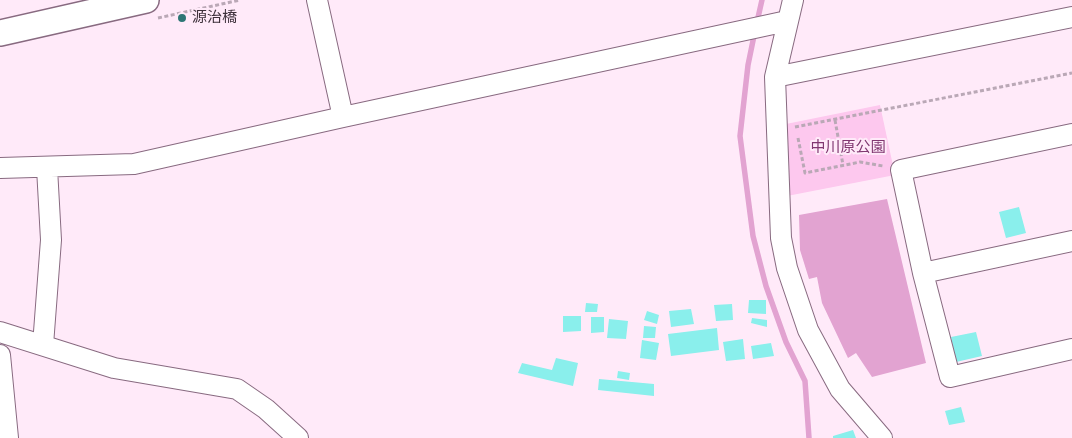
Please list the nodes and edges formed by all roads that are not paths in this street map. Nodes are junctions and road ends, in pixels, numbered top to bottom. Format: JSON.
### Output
{"nodes":[{"id":1,"x":146,"y":0,"type":"edge"},
{"id":2,"x":317,"y":0,"type":"edge"},
{"id":3,"x":793,"y":0,"type":"edge"},
{"id":4,"x":1072,"y":17,"type":"edge"},
{"id":5,"x":787,"y":21,"type":"junction"},
{"id":6,"x":0,"y":32,"type":"edge"},
{"id":7,"x":775,"y":77,"type":"junction"},
{"id":8,"x":343,"y":117,"type":"junction"},
{"id":9,"x":1072,"y":134,"type":"edge"},
{"id":10,"x":0,"y":168,"type":"edge"},
{"id":11,"x":47,"y":168,"type":"junction"},
{"id":12,"x":1072,"y":241,"type":"edge"},
{"id":13,"x":923,"y":273,"type":"junction"},
{"id":14,"x":0,"y":332,"type":"edge"},
{"id":15,"x":43,"y":345,"type":"junction"},
{"id":16,"x":1072,"y":349,"type":"edge"},
{"id":17,"x":0,"y":355,"type":"edge"},
{"id":18,"x":8,"y":438,"type":"edge"},
{"id":19,"x":298,"y":438,"type":"edge"},
{"id":20,"x":882,"y":438,"type":"edge"}],
"edges":[{"from":1,"to":6,"type":"street"},
{"from":2,"to":8,"type":"street"},
{"from":3,"to":5,"type":"street"},
{"from":4,"to":7,"type":"street"},
{"from":5,"to":7,"type":"street"},
{"from":5,"to":8,"type":"street"},
{"from":7,"to":20,"type":"street"},
{"from":8,"to":11,"type":"street"},
{"from":9,"to":13,"type":"street"},
{"from":10,"to":11,"type":"street"},
{"from":11,"to":15,"type":"street"},
{"from":12,"to":13,"type":"street"},
{"from":13,"to":16,"type":"street"},
{"from":14,"to":15,"type":"street"},
{"from":15,"to":19,"type":"street"},
{"from":17,"to":18,"type":"street"}]}
